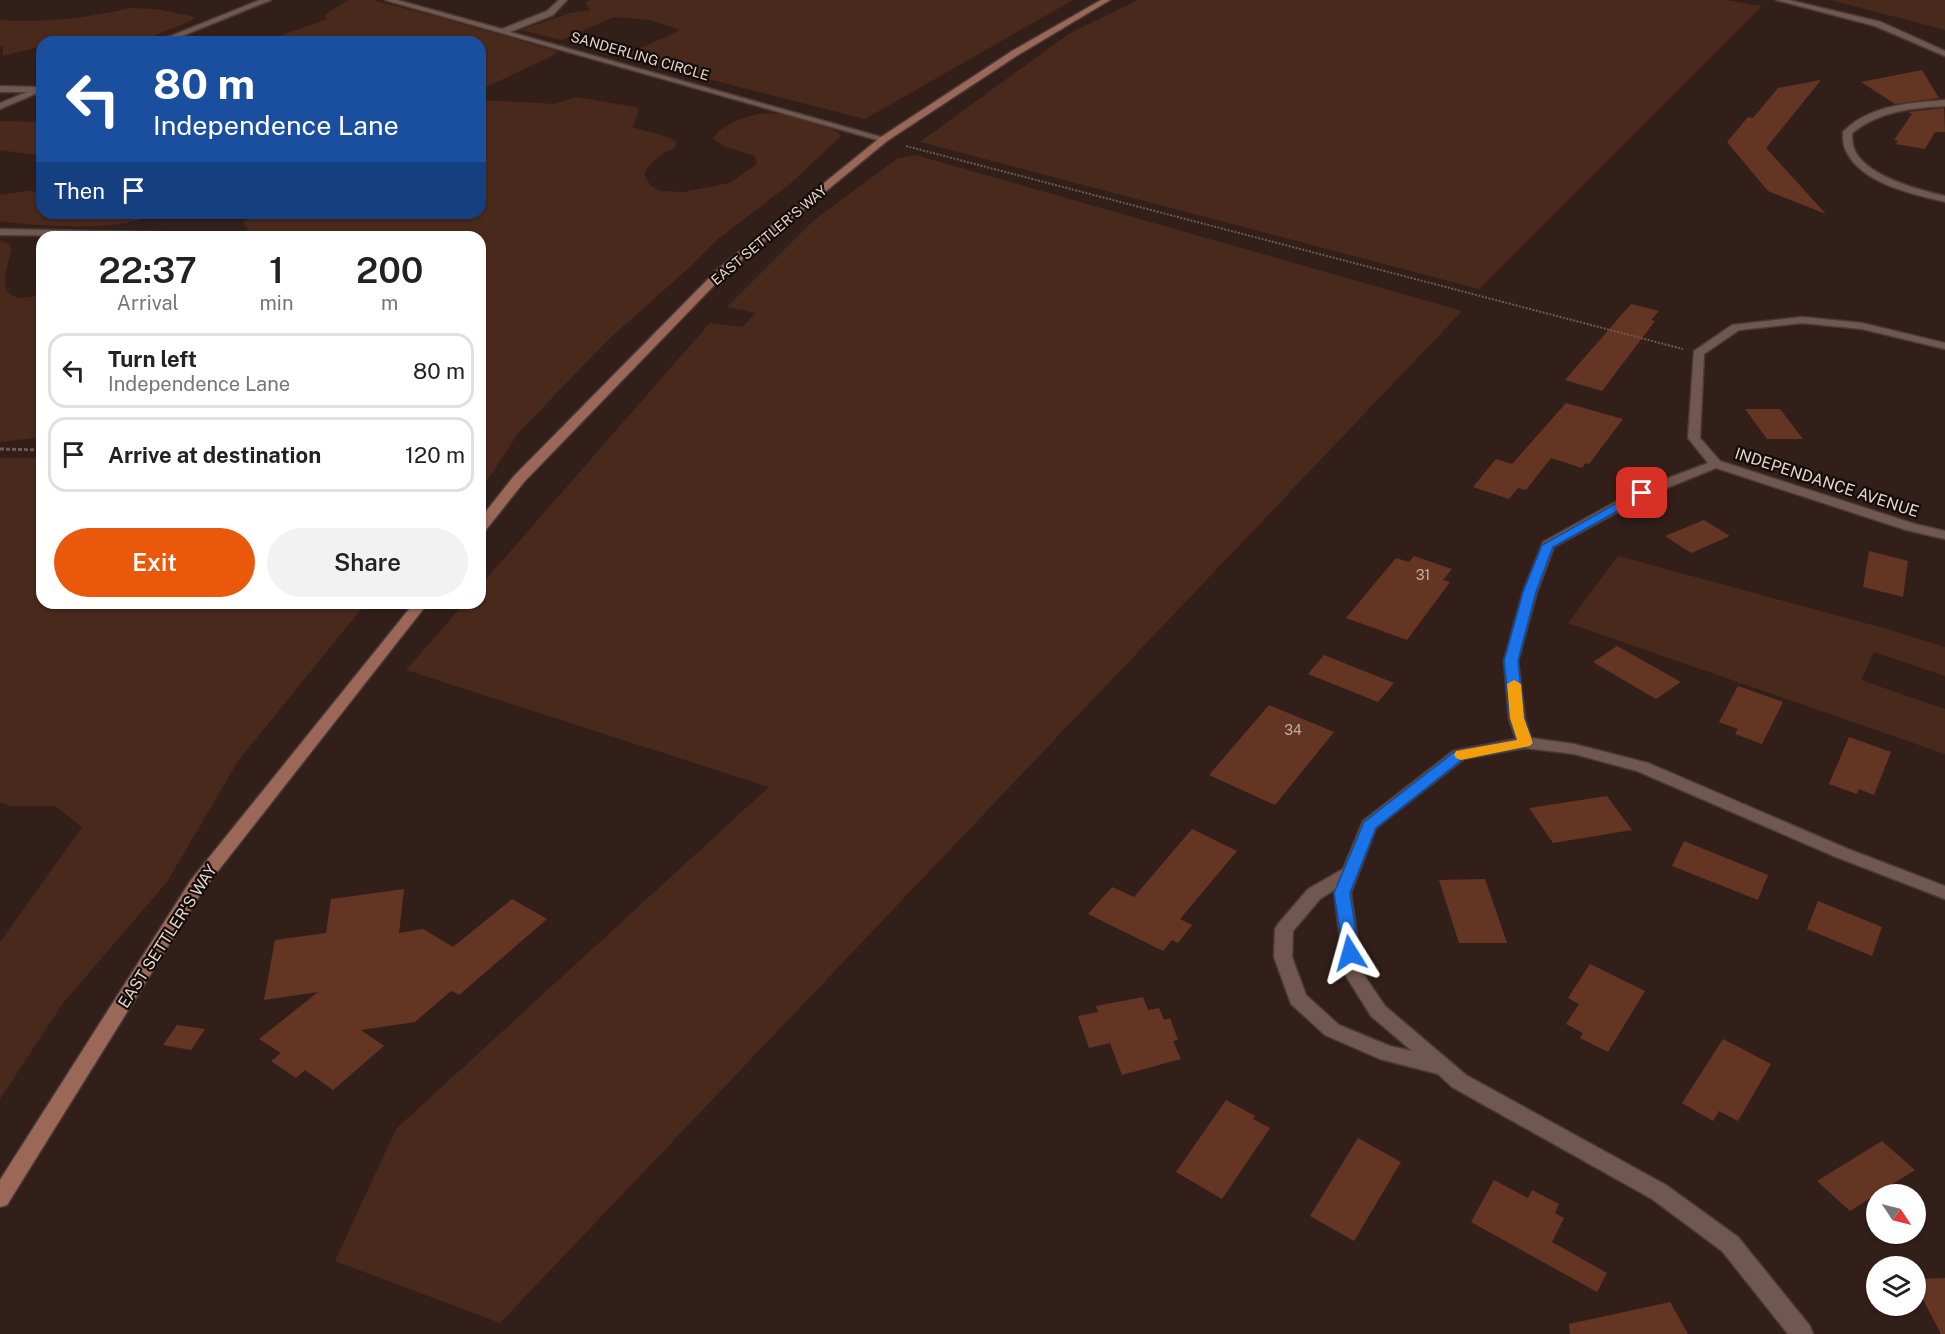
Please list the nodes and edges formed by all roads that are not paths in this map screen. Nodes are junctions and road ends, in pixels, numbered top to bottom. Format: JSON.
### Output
{"nodes":[{"id":1,"x":267,"y":0,"type":"edge"},
{"id":2,"x":389,"y":0,"type":"edge"},
{"id":3,"x":563,"y":0,"type":"edge"},
{"id":4,"x":1106,"y":0,"type":"edge"},
{"id":5,"x":1780,"y":0,"type":"edge"},
{"id":6,"x":505,"y":31,"type":"junction"},
{"id":7,"x":175,"y":36,"type":"edge"},
{"id":8,"x":1945,"y":54,"type":"edge"},
{"id":9,"x":36,"y":88,"type":"edge"},
{"id":10,"x":0,"y":89,"type":"edge"},
{"id":11,"x":36,"y":90,"type":"edge"},
{"id":12,"x":1945,"y":103,"type":"edge"},
{"id":13,"x":0,"y":106,"type":"edge"},
{"id":14,"x":884,"y":140,"type":"junction"},
{"id":15,"x":1945,"y":199,"type":"edge"},
{"id":16,"x":0,"y":232,"type":"edge"},
{"id":17,"x":36,"y":233,"type":"edge"},
{"id":18,"x":1945,"y":346,"type":"edge"},
{"id":19,"x":1716,"y":464,"type":"junction"},
{"id":20,"x":486,"y":520,"type":"edge"},
{"id":21,"x":1945,"y":535,"type":"edge"},
{"id":22,"x":415,"y":609,"type":"edge"},
{"id":23,"x":1525,"y":743,"type":"junction"},
{"id":24,"x":1350,"y":873,"type":"junction"},
{"id":25,"x":1945,"y":893,"type":"edge"},
{"id":26,"x":1444,"y":1067,"type":"junction"},
{"id":27,"x":0,"y":1198,"type":"edge"},
{"id":28,"x":1802,"y":1334,"type":"edge"}],
"edges":[{"from":1,"to":7,"type":"street"},
{"from":2,"to":6,"type":"street","name":"SANDERLING CIRCLE"},
{"from":3,"to":6,"type":"street"},
{"from":4,"to":14,"type":"main road","name":"EAST SETTLER'S WAY"},
{"from":5,"to":8,"type":"street"},
{"from":6,"to":14,"type":"street","name":"SANDERLING CIRCLE"},
{"from":9,"to":10,"type":"street"},
{"from":11,"to":13,"type":"street"},
{"from":12,"to":15,"type":"street"},
{"from":14,"to":20,"type":"main road","name":"EAST SETTLER'S WAY"},
{"from":16,"to":17,"type":"street"},
{"from":18,"to":19,"type":"street","name":"INDEPENDANCE AVENUE"},
{"from":19,"to":21,"type":"street","name":"INDEPENDANCE AVENUE"},
{"from":19,"to":23,"type":"street"},
{"from":22,"to":27,"type":"main road","name":"EAST SETTLER'S WAY"},
{"from":23,"to":24,"type":"street"},
{"from":23,"to":25,"type":"street"},
{"from":24,"to":26,"type":"street"},
{"from":24,"to":26,"type":"street"},
{"from":26,"to":28,"type":"street"}]}
